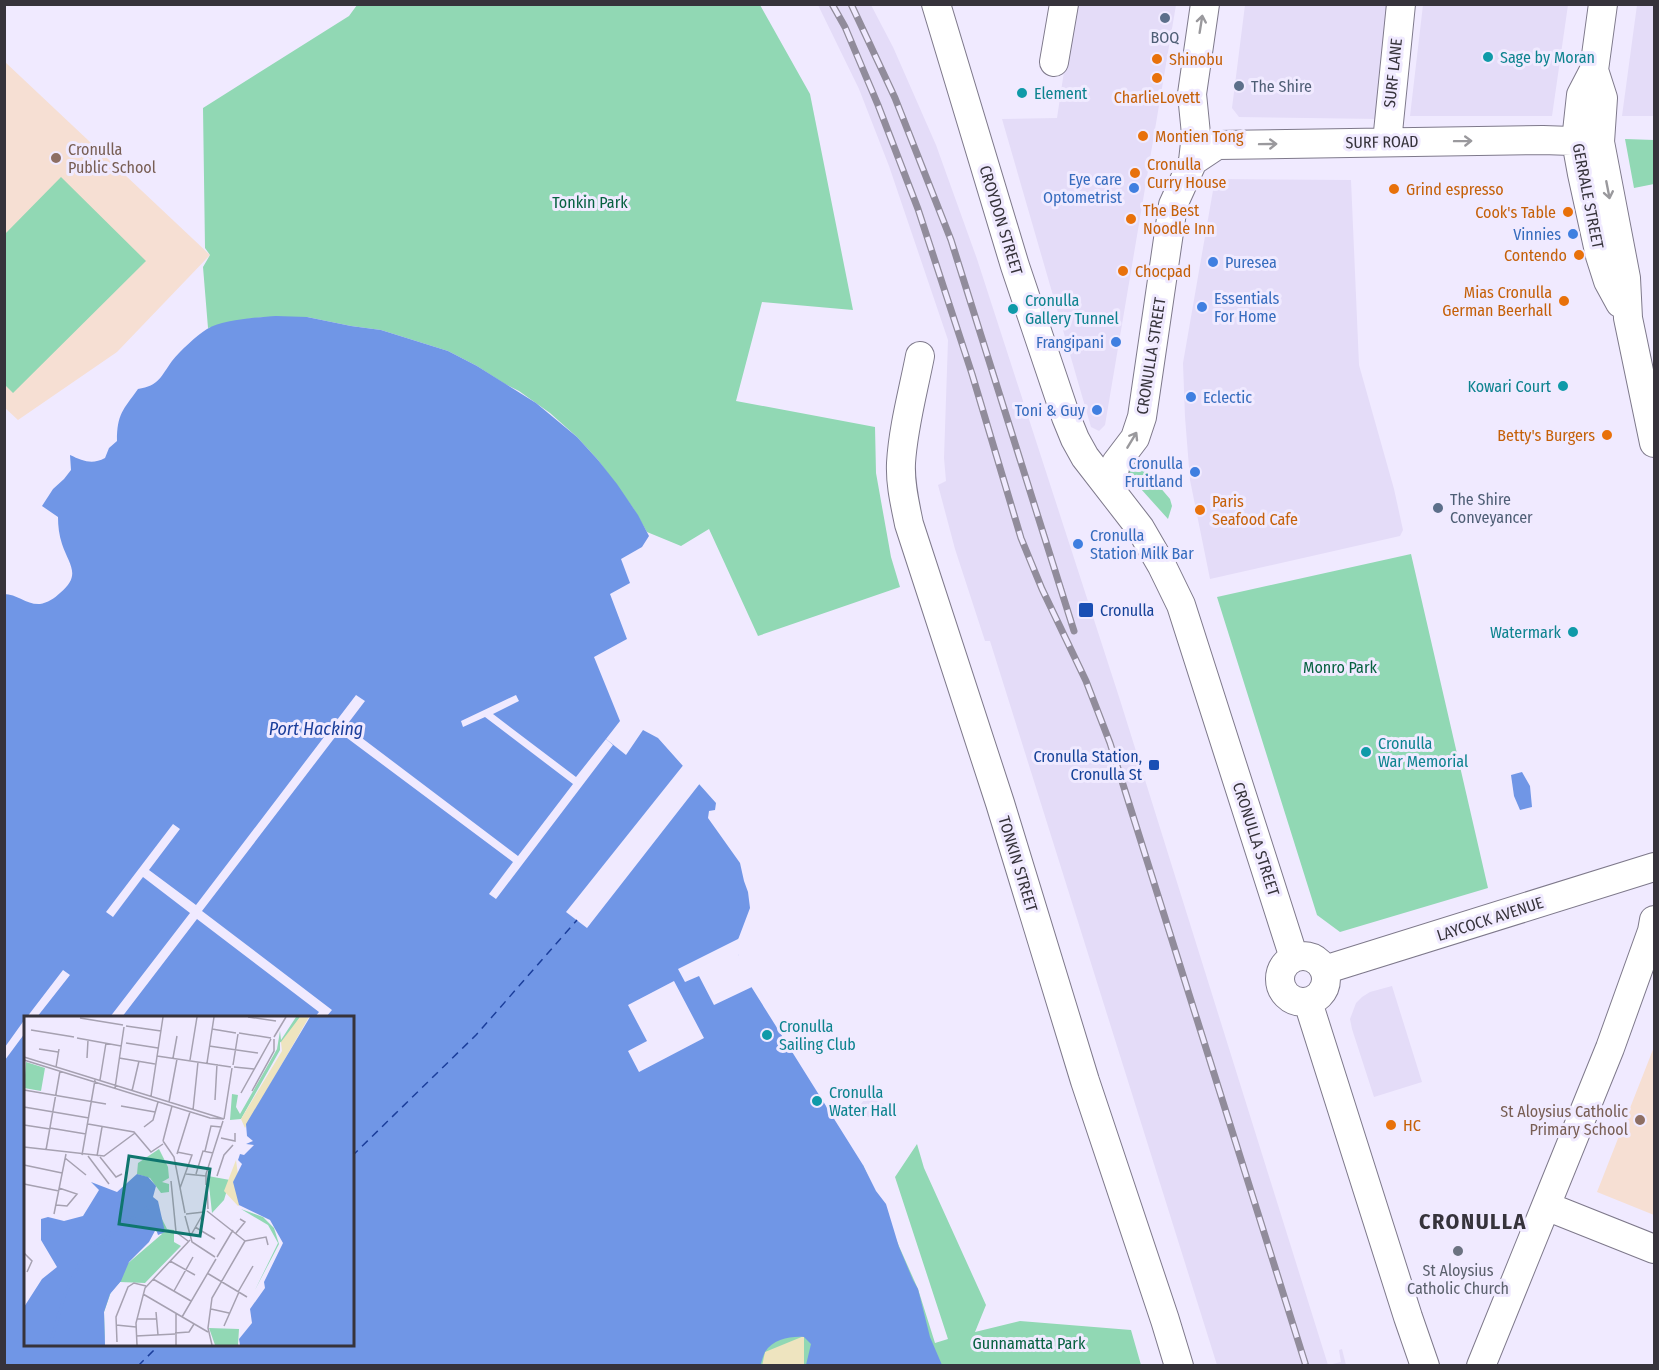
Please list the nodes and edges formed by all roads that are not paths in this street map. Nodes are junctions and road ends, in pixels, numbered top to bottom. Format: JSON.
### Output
{"nodes":[{"id":1,"x":936,"y":4,"type":"edge"},
{"id":2,"x":1064,"y":4,"type":"edge"},
{"id":3,"x":1204,"y":4,"type":"edge"},
{"id":4,"x":1401,"y":4,"type":"edge"},
{"id":5,"x":1603,"y":4,"type":"edge"},
{"id":6,"x":1054,"y":62,"type":"dead end"},
{"id":7,"x":1387,"y":142,"type":"junction"},
{"id":8,"x":1588,"y":142,"type":"junction"},
{"id":9,"x":1193,"y":161,"type":"junction"},
{"id":10,"x":920,"y":356,"type":"dead end"},
{"id":11,"x":1654,"y":443,"type":"edge"},
{"id":12,"x":1113,"y":493,"type":"junction"},
{"id":13,"x":1654,"y":867,"type":"edge"},
{"id":14,"x":1654,"y":920,"type":"edge"},
{"id":15,"x":1294,"y":958,"type":"junction"},
{"id":16,"x":1324,"y":970,"type":"junction"},
{"id":17,"x":1308,"y":1002,"type":"junction"},
{"id":18,"x":1546,"y":1206,"type":"junction"},
{"id":19,"x":1654,"y":1249,"type":"edge"},
{"id":20,"x":1179,"y":1365,"type":"edge"},
{"id":21,"x":1425,"y":1365,"type":"edge"},
{"id":22,"x":1481,"y":1365,"type":"edge"}],
"edges":[{"from":1,"to":12,"type":"street","name":"CROYDON STREET"},
{"from":2,"to":6,"type":"street"},
{"from":9,"to":3,"type":"street","name":"CRONULLA STREET","one_way":true},
{"from":4,"to":7,"type":"street","name":"SURF LANE"},
{"from":5,"to":8,"type":"street","name":"GERRALE STREET"},
{"from":7,"to":8,"type":"street","name":"SURF ROAD","one_way":true},
{"from":9,"to":7,"type":"street","name":"SURF ROAD","one_way":true},
{"from":8,"to":11,"type":"street","name":"GERRALE STREET"},
{"from":12,"to":9,"type":"street","name":"CRONULLA STREET","one_way":true},
{"from":10,"to":20,"type":"street","name":"TONKIN STREET"},
{"from":12,"to":15,"type":"street","name":"CRONULLA STREET"},
{"from":13,"to":16,"type":"street","name":"LAYCOCK AVENUE"},
{"from":14,"to":18,"type":"street"},
{"from":15,"to":16,"type":"street"},
{"from":15,"to":17,"type":"street"},
{"from":16,"to":17,"type":"street"},
{"from":17,"to":21,"type":"street"},
{"from":18,"to":19,"type":"street"},
{"from":18,"to":22,"type":"street"}]}
